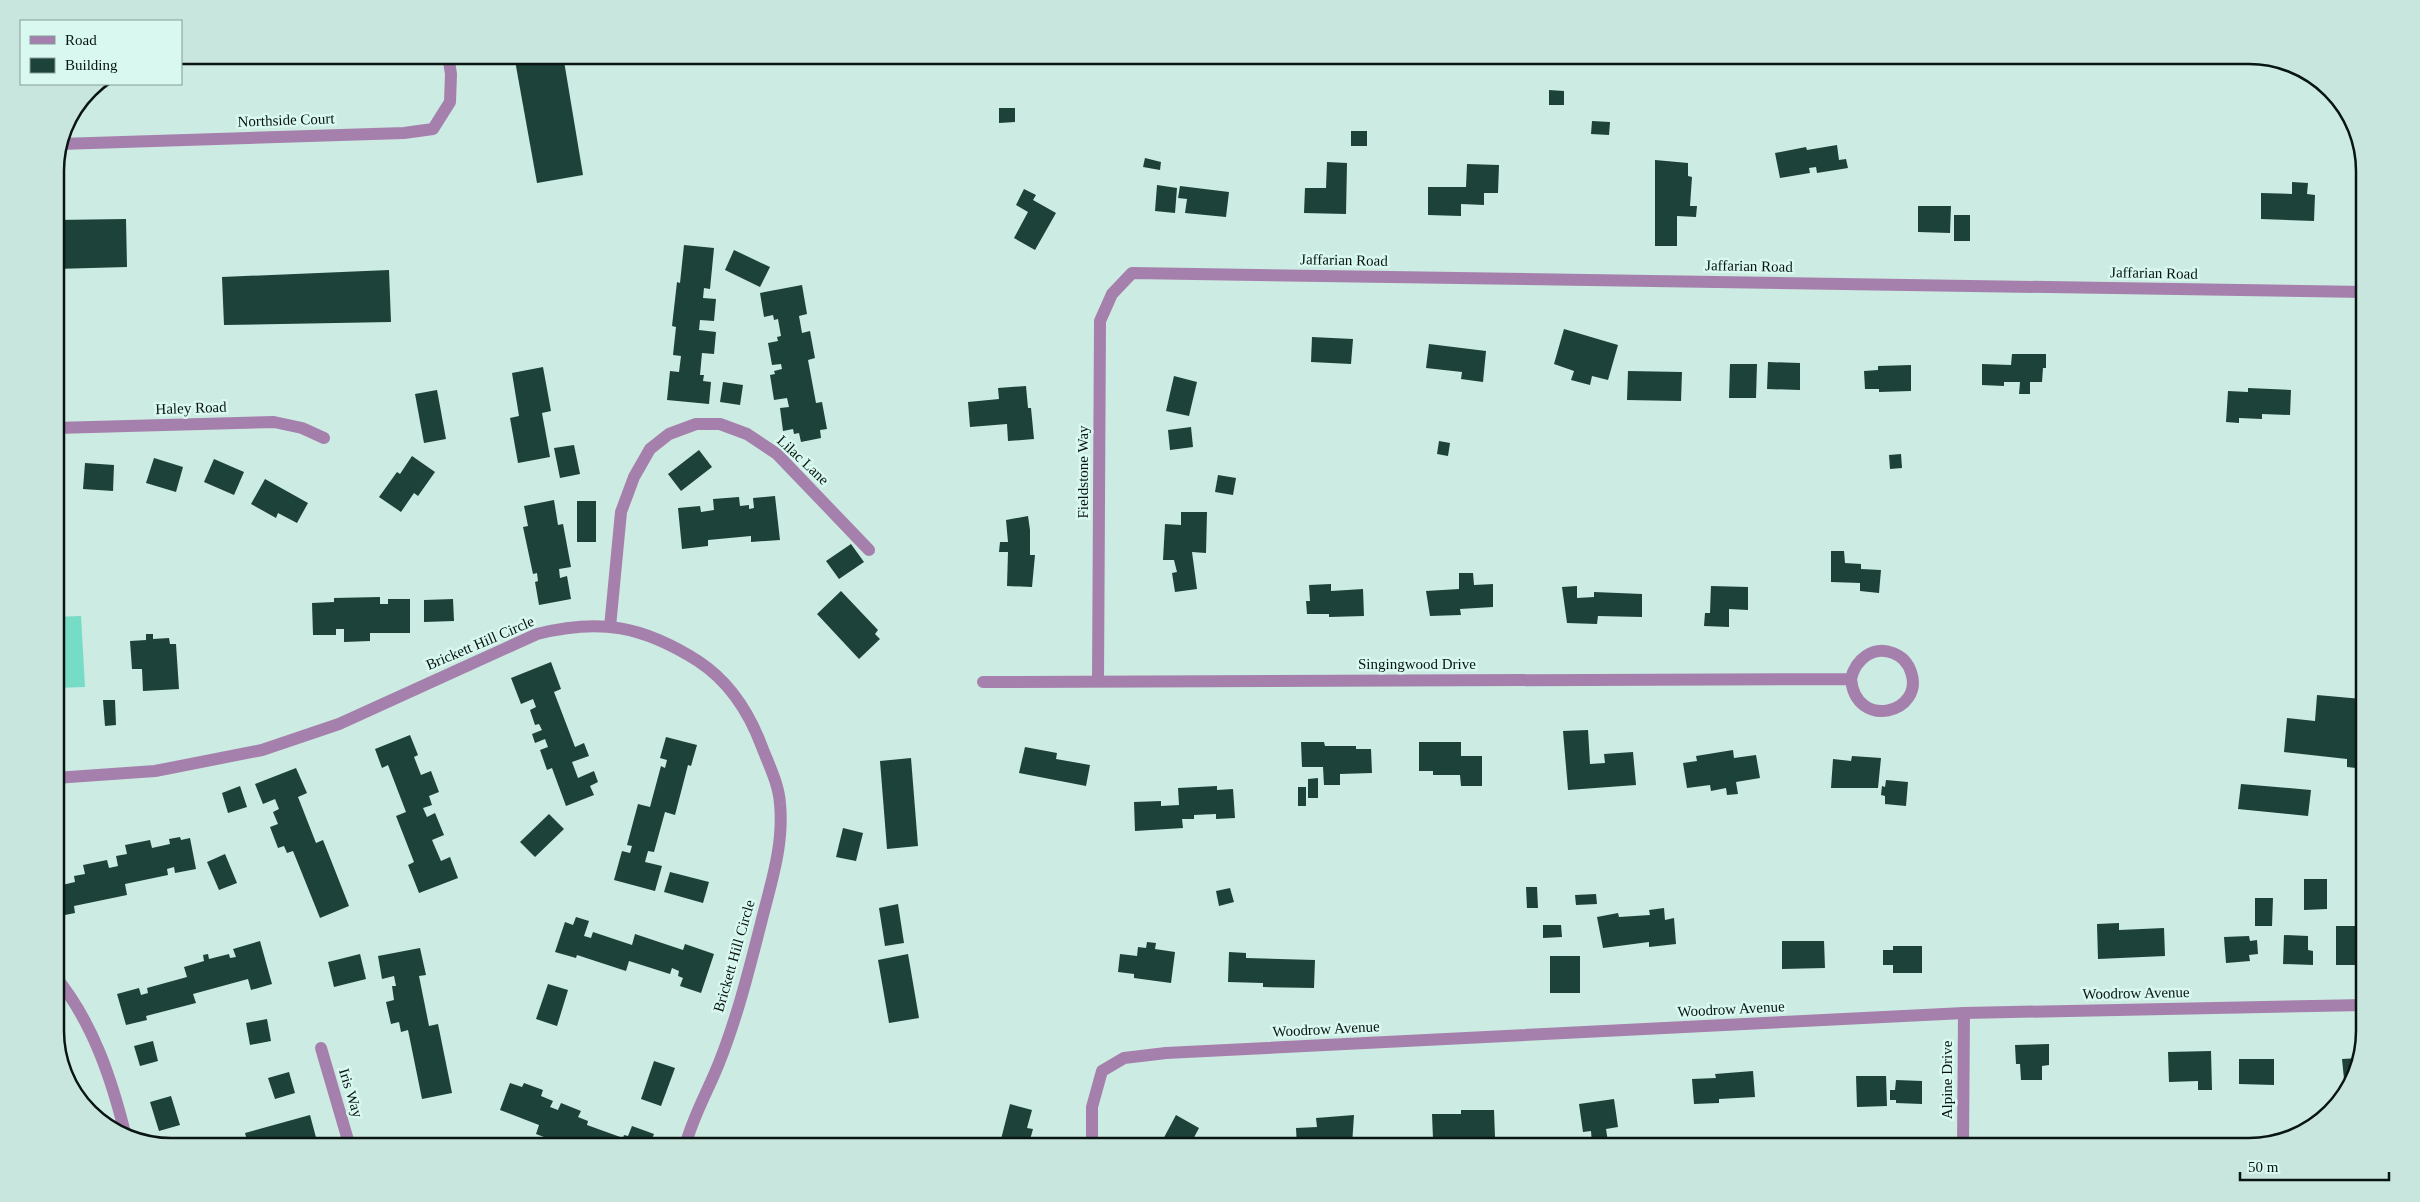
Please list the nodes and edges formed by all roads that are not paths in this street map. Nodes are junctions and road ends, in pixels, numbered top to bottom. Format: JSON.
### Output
{"nodes":[{"id":1,"x":449,"y":64,"type":"edge"},
{"id":2,"x":67,"y":144,"type":"edge"},
{"id":3,"x":1132,"y":273,"type":"joint"},
{"id":4,"x":2356,"y":292,"type":"edge"},
{"id":5,"x":64,"y":428,"type":"edge"},
{"id":6,"x":324,"y":438,"type":"dead end"},
{"id":7,"x":869,"y":550,"type":"dead end"},
{"id":8,"x":610,"y":626,"type":"junction"},
{"id":9,"x":1851,"y":679,"type":"junction"},
{"id":10,"x":983,"y":682,"type":"dead end"},
{"id":11,"x":1098,"y":682,"type":"junction"},
{"id":12,"x":64,"y":777,"type":"edge"},
{"id":13,"x":64,"y":989,"type":"edge"},
{"id":14,"x":2356,"y":1005,"type":"edge"},
{"id":15,"x":1964,"y":1014,"type":"junction"},
{"id":16,"x":321,"y":1048,"type":"dead end"},
{"id":17,"x":123,"y":1126,"type":"edge"},
{"id":18,"x":347,"y":1138,"type":"edge"},
{"id":19,"x":688,"y":1138,"type":"edge"},
{"id":20,"x":1092,"y":1138,"type":"edge"},
{"id":21,"x":1964,"y":1138,"type":"edge"}],
"edges":[{"from":1,"to":2,"type":"street","name":"Northside Court"},
{"from":3,"to":4,"type":"street","name":"Jaffarian Road"},
{"from":3,"to":11,"type":"street","name":"Fieldstone Way"},
{"from":5,"to":6,"type":"street","name":"Haley Road"},
{"from":7,"to":8,"type":"street","name":"Lilac Lane"},
{"from":8,"to":12,"type":"street","name":"Brickett Hill Circle"},
{"from":8,"to":19,"type":"street","name":"Brickett Hill Circle"},
{"from":9,"to":9,"type":"street"},
{"from":9,"to":11,"type":"street","name":"Singingwood Drive"},
{"from":10,"to":11,"type":"street","name":"Singingwood Drive"},
{"from":13,"to":17,"type":"street"},
{"from":14,"to":15,"type":"street","name":"Woodrow Avenue"},
{"from":15,"to":20,"type":"street","name":"Woodrow Avenue"},
{"from":15,"to":21,"type":"street","name":"Alpine Drive"},
{"from":16,"to":18,"type":"street","name":"Iris Way"}]}
